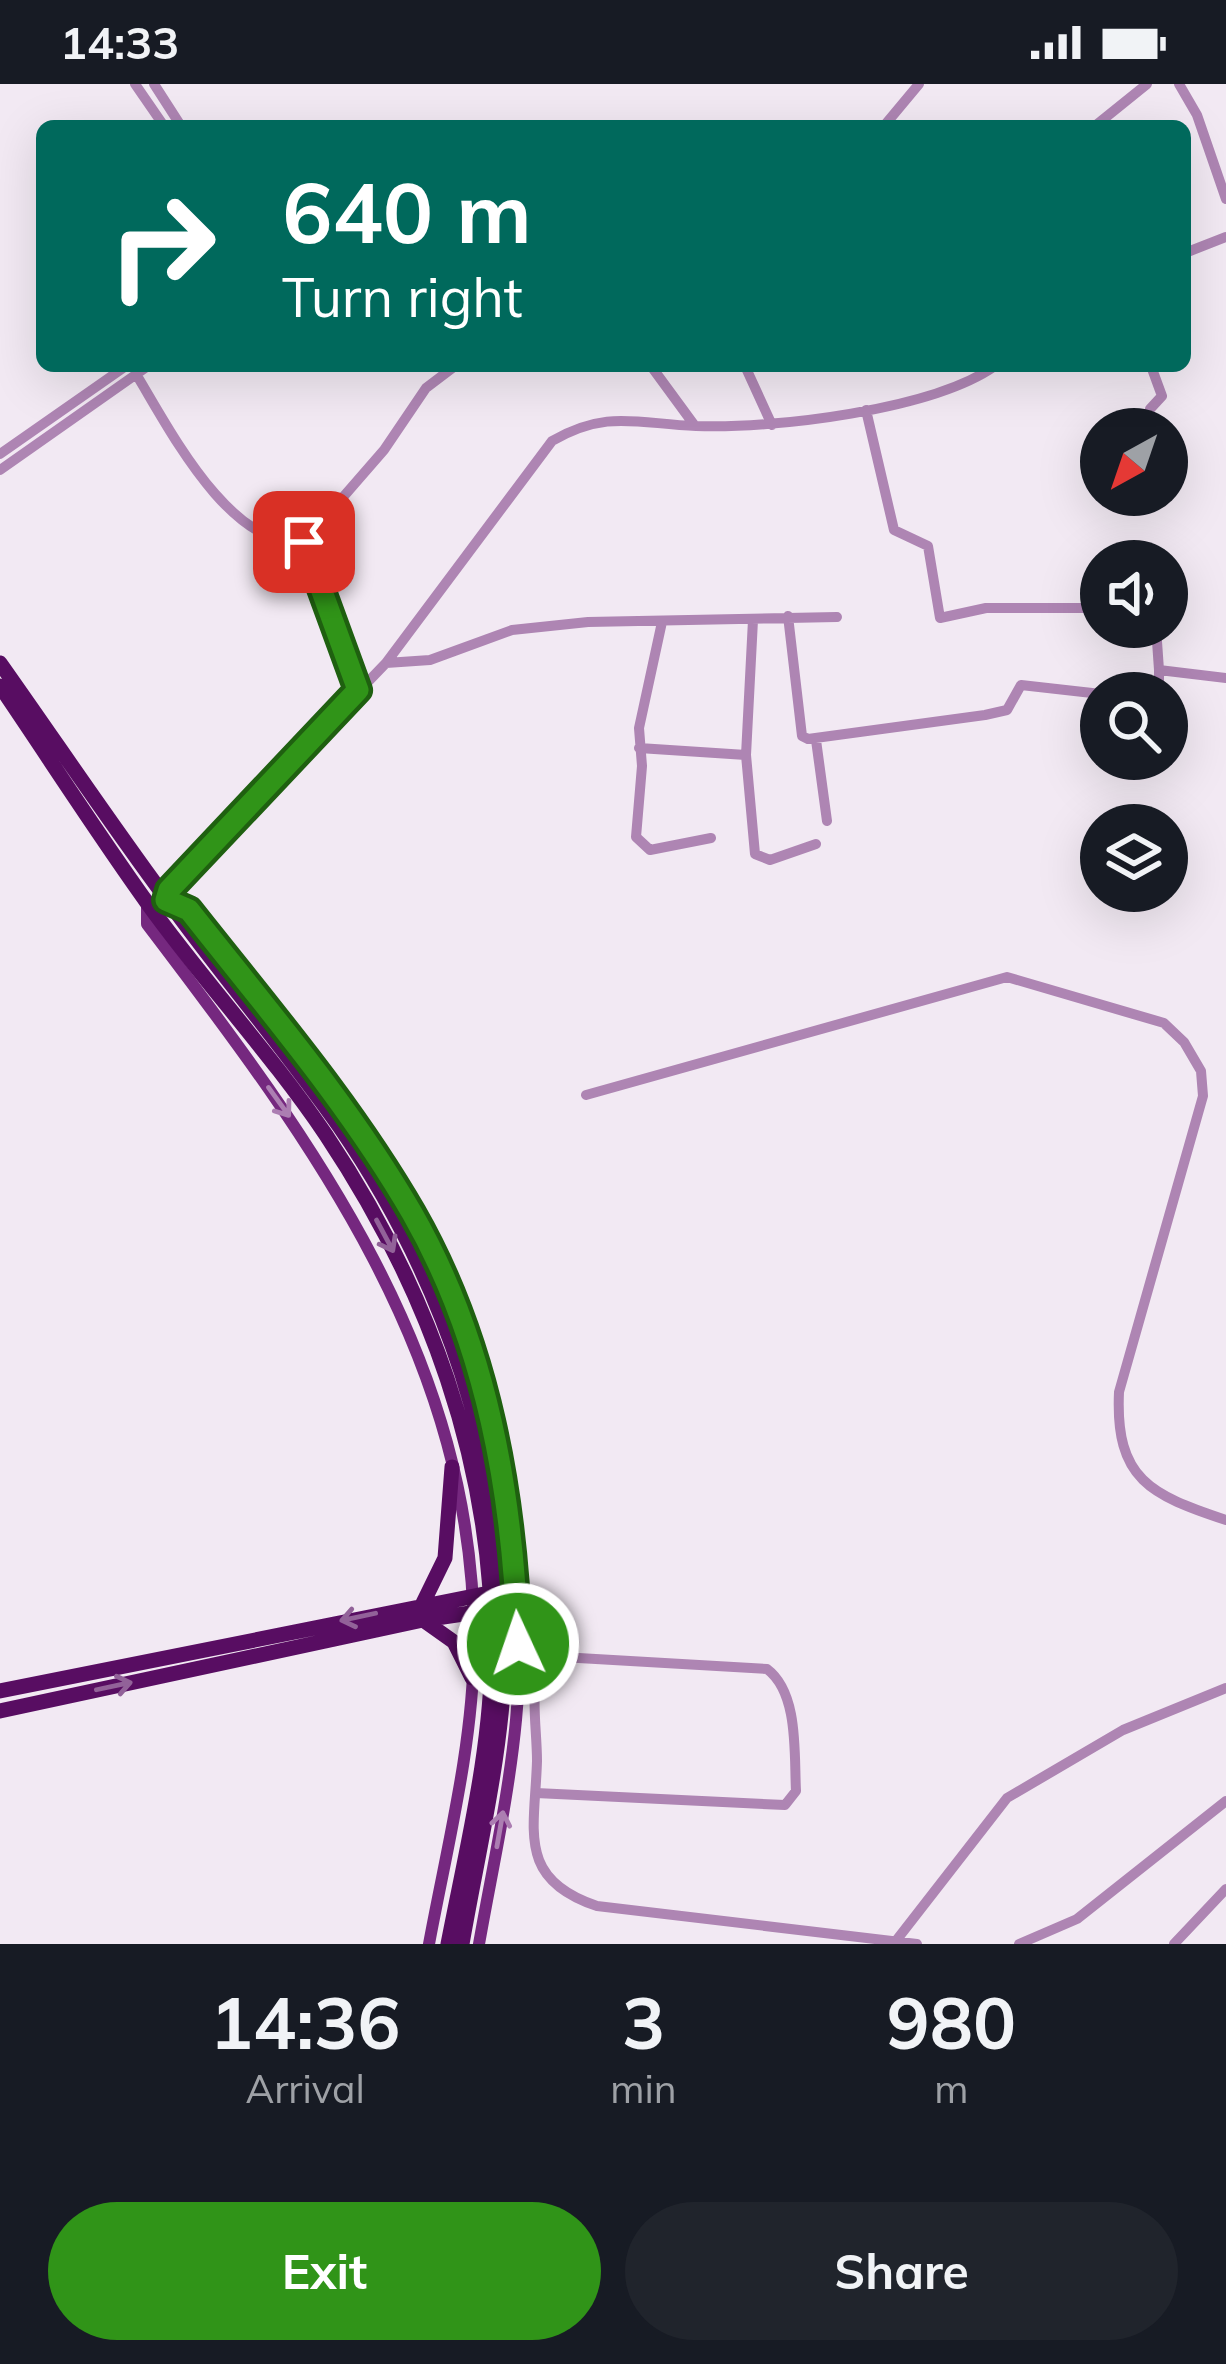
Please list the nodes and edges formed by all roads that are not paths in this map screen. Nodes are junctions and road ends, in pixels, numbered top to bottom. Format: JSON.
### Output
{"nodes":[{"id":1,"x":135,"y":84,"type":"edge"},
{"id":2,"x":154,"y":84,"type":"edge"},
{"id":3,"x":920,"y":84,"type":"edge"},
{"id":4,"x":1147,"y":84,"type":"edge"},
{"id":5,"x":1179,"y":84,"type":"edge"},
{"id":6,"x":160,"y":120,"type":"edge"},
{"id":7,"x":178,"y":120,"type":"edge"},
{"id":8,"x":889,"y":120,"type":"edge"},
{"id":9,"x":1102,"y":120,"type":"edge"},
{"id":10,"x":1226,"y":199,"type":"edge"},
{"id":11,"x":1226,"y":237,"type":"edge"},
{"id":12,"x":1191,"y":251,"type":"edge"},
{"id":13,"x":128,"y":372,"type":"edge"},
{"id":14,"x":128,"y":372,"type":"edge"},
{"id":15,"x":132,"y":372,"type":"edge"},
{"id":16,"x":446,"y":372,"type":"edge"},
{"id":17,"x":655,"y":372,"type":"edge"},
{"id":18,"x":748,"y":372,"type":"edge"},
{"id":19,"x":986,"y":372,"type":"edge"},
{"id":20,"x":1153,"y":372,"type":"edge"},
{"id":21,"x":1152,"y":408,"type":"edge"},
{"id":22,"x":866,"y":410,"type":"junction"},
{"id":23,"x":772,"y":425,"type":"junction"},
{"id":24,"x":695,"y":426,"type":"junction"},
{"id":25,"x":0,"y":454,"type":"edge"},
{"id":26,"x":0,"y":470,"type":"edge"},
{"id":27,"x":304,"y":542,"type":"junction"},
{"id":28,"x":1080,"y":608,"type":"edge"},
{"id":29,"x":788,"y":616,"type":"junction"},
{"id":30,"x":837,"y":617,"type":"dead end"},
{"id":31,"x":753,"y":620,"type":"junction"},
{"id":32,"x":662,"y":622,"type":"junction"},
{"id":33,"x":1157,"y":648,"type":"edge"},
{"id":34,"x":0,"y":663,"type":"edge"},
{"id":35,"x":386,"y":663,"type":"junction"},
{"id":36,"x":1159,"y":670,"type":"joint"},
{"id":37,"x":1226,"y":677,"type":"edge"},
{"id":38,"x":0,"y":686,"type":"edge"},
{"id":39,"x":358,"y":690,"type":"junction"},
{"id":40,"x":1080,"y":692,"type":"edge"},
{"id":41,"x":816,"y":740,"type":"junction"},
{"id":42,"x":639,"y":748,"type":"junction"},
{"id":43,"x":746,"y":755,"type":"junction"},
{"id":44,"x":827,"y":821,"type":"dead end"},
{"id":45,"x":711,"y":838,"type":"dead end"},
{"id":46,"x":816,"y":844,"type":"dead end"},
{"id":47,"x":166,"y":900,"type":"junction"},
{"id":48,"x":146,"y":902,"type":"junction"},
{"id":49,"x":586,"y":1095,"type":"dead end"},
{"id":50,"x":459,"y":1388,"type":"junction"},
{"id":51,"x":452,"y":1467,"type":"junction"},
{"id":52,"x":1226,"y":1520,"type":"edge"},
{"id":53,"x":516,"y":1597,"type":"junction"},
{"id":54,"x":471,"y":1603,"type":"junction"},
{"id":55,"x":423,"y":1611,"type":"junction"},
{"id":56,"x":544,"y":1656,"type":"junction"},
{"id":57,"x":472,"y":1678,"type":"junction"},
{"id":58,"x":1226,"y":1688,"type":"edge"},
{"id":59,"x":0,"y":1691,"type":"edge"},
{"id":60,"x":0,"y":1711,"type":"edge"},
{"id":61,"x":536,"y":1793,"type":"junction"},
{"id":62,"x":1226,"y":1801,"type":"edge"},
{"id":63,"x":480,"y":1812,"type":"junction"},
{"id":64,"x":1226,"y":1889,"type":"edge"},
{"id":65,"x":895,"y":1942,"type":"edge"},
{"id":66,"x":429,"y":1944,"type":"edge"},
{"id":67,"x":448,"y":1944,"type":"edge"},
{"id":68,"x":462,"y":1944,"type":"edge"},
{"id":69,"x":478,"y":1944,"type":"edge"},
{"id":70,"x":917,"y":1944,"type":"edge"},
{"id":71,"x":1019,"y":1944,"type":"edge"},
{"id":72,"x":1174,"y":1944,"type":"edge"}],
"edges":[{"from":1,"to":6,"type":"street"},
{"from":2,"to":7,"type":"street"},
{"from":3,"to":8,"type":"street"},
{"from":4,"to":9,"type":"street"},
{"from":5,"to":10,"type":"street"},
{"from":11,"to":12,"type":"street"},
{"from":13,"to":25,"type":"street"},
{"from":14,"to":26,"type":"street"},
{"from":15,"to":27,"type":"street"},
{"from":16,"to":27,"type":"street"},
{"from":17,"to":24,"type":"street"},
{"from":18,"to":23,"type":"street"},
{"from":19,"to":22,"type":"street"},
{"from":20,"to":21,"type":"street"},
{"from":22,"to":23,"type":"street"},
{"from":22,"to":28,"type":"street"},
{"from":23,"to":24,"type":"street"},
{"from":24,"to":35,"type":"street"},
{"from":27,"to":39,"type":"street"},
{"from":29,"to":30,"type":"street"},
{"from":29,"to":31,"type":"street"},
{"from":29,"to":41,"type":"street"},
{"from":31,"to":32,"type":"street"},
{"from":31,"to":43,"type":"street"},
{"from":32,"to":35,"type":"street"},
{"from":32,"to":42,"type":"street"},
{"from":33,"to":36,"type":"street"},
{"from":34,"to":47,"type":"highway"},
{"from":35,"to":39,"type":"street"},
{"from":36,"to":37,"type":"street"},
{"from":38,"to":48,"type":"highway"},
{"from":39,"to":47,"type":"street"},
{"from":40,"to":41,"type":"street"},
{"from":41,"to":44,"type":"street"},
{"from":42,"to":43,"type":"street"},
{"from":42,"to":45,"type":"street"},
{"from":43,"to":46,"type":"street"},
{"from":47,"to":50,"type":"highway"},
{"from":47,"to":53,"type":"main road"},
{"from":48,"to":50,"type":"highway","one_way":true},
{"from":48,"to":51,"type":"main road","one_way":true},
{"from":49,"to":52,"type":"street"},
{"from":50,"to":63,"type":"highway"},
{"from":51,"to":54,"type":"main road"},
{"from":51,"to":55,"type":"highway"},
{"from":53,"to":54,"type":"highway"},
{"from":53,"to":56,"type":"street"},
{"from":69,"to":53,"type":"main road","one_way":true},
{"from":54,"to":55,"type":"highway"},
{"from":54,"to":57,"type":"main road"},
{"from":55,"to":57,"type":"highway"},
{"from":55,"to":59,"type":"highway","one_way":true},
{"from":60,"to":55,"type":"highway","one_way":true},
{"from":56,"to":61,"type":"street"},
{"from":56,"to":61,"type":"street"},
{"from":57,"to":66,"type":"main road"},
{"from":58,"to":65,"type":"street"},
{"from":61,"to":65,"type":"street"},
{"from":62,"to":71,"type":"street"},
{"from":63,"to":67,"type":"highway"},
{"from":63,"to":68,"type":"highway"},
{"from":64,"to":72,"type":"street"},
{"from":65,"to":70,"type":"street"}]}
